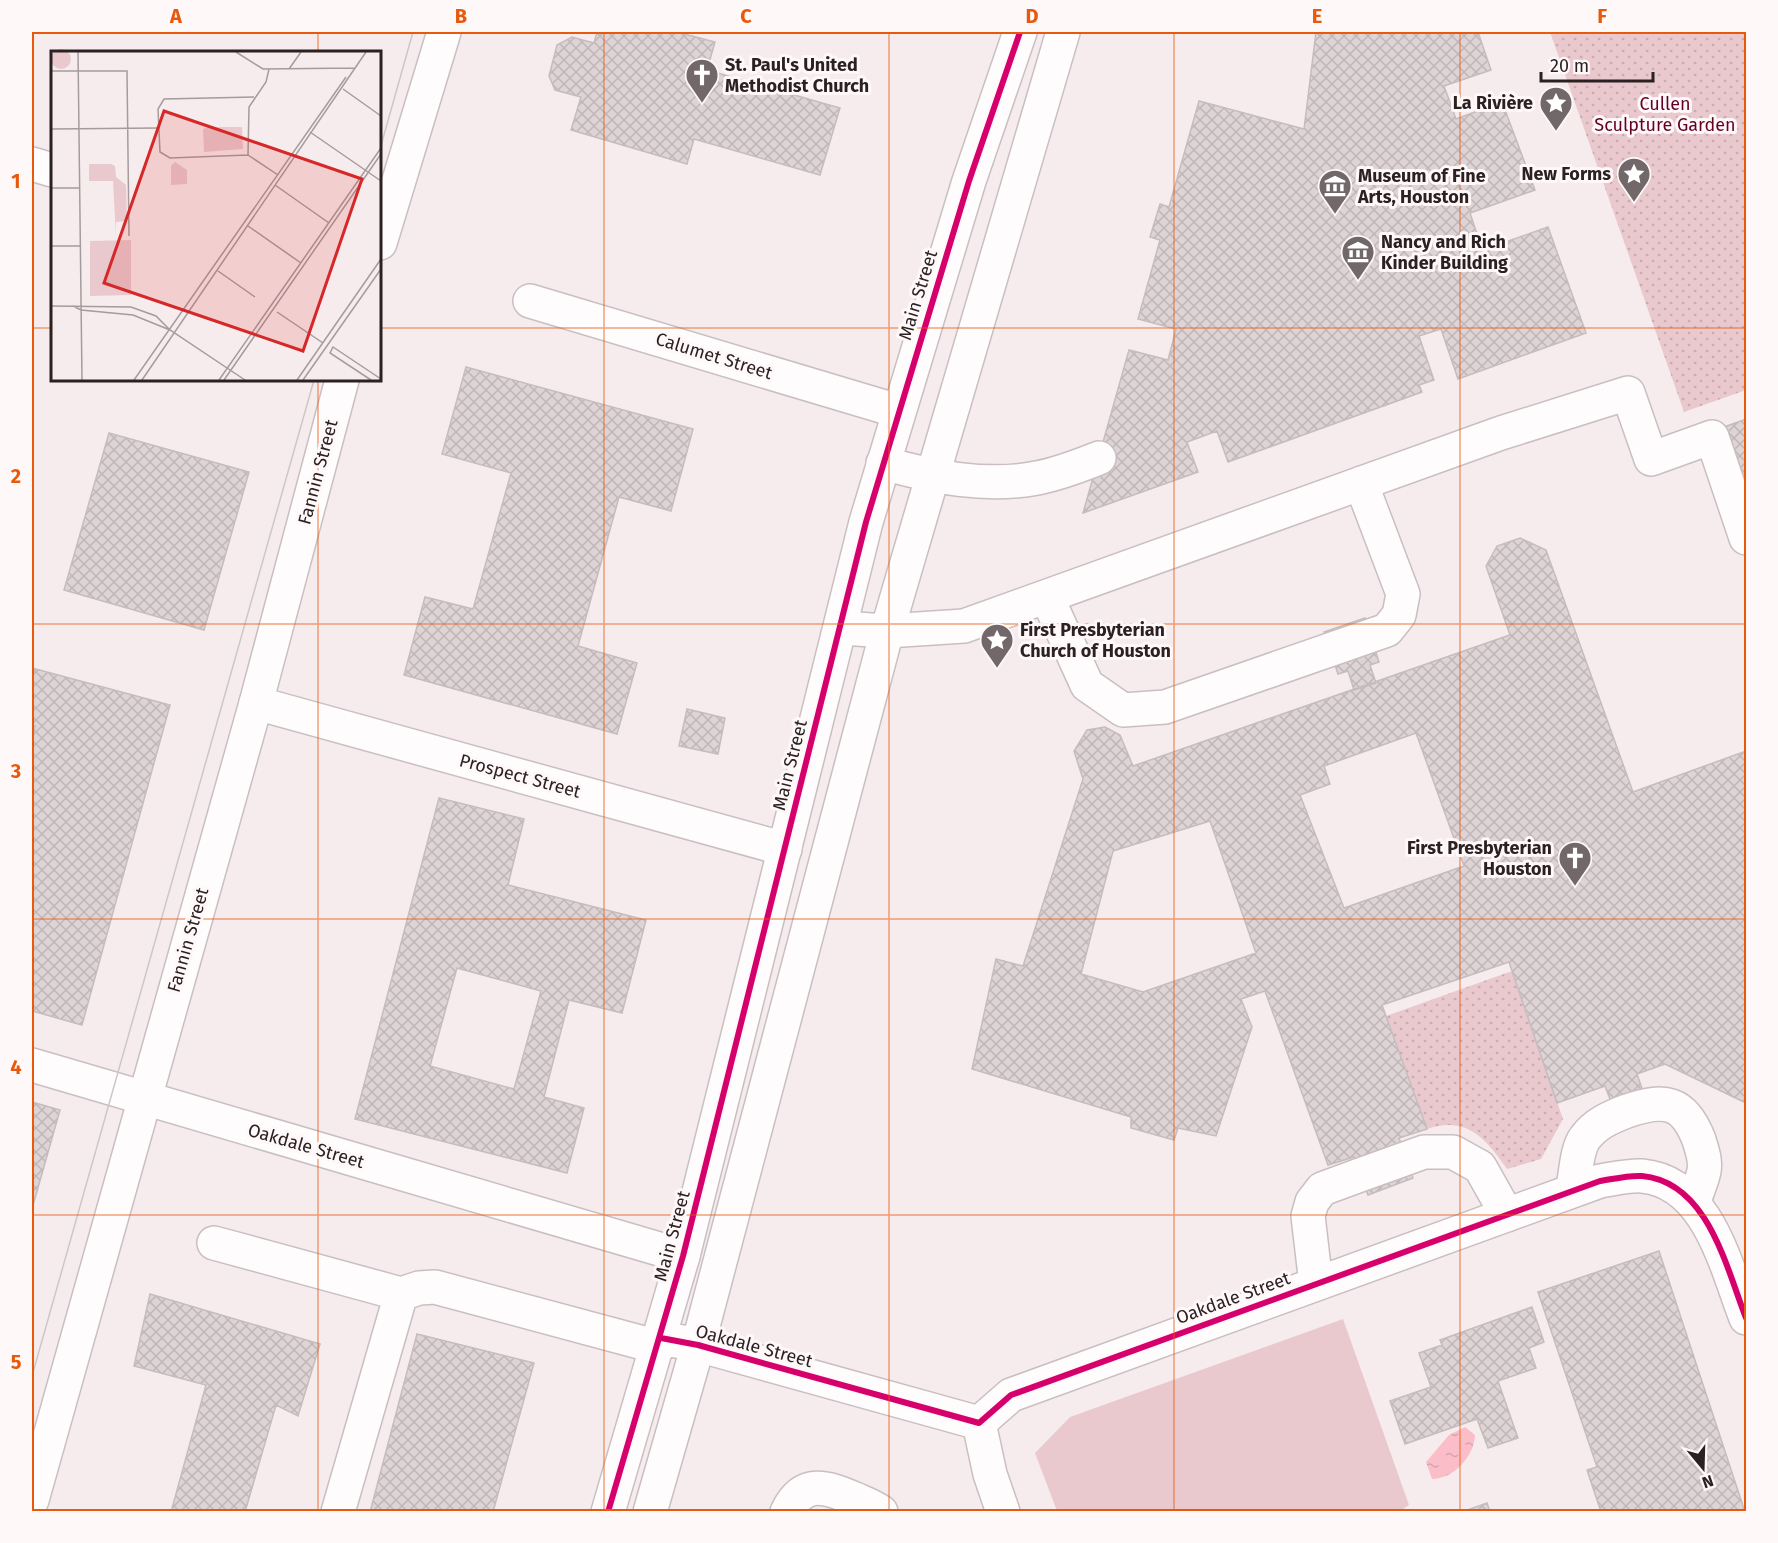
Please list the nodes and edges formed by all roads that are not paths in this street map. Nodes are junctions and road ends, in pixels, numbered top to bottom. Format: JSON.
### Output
{"nodes":[{"id":1,"x":444,"y":32,"type":"edge"},
{"id":2,"x":1020,"y":32,"type":"edge"},
{"id":3,"x":1063,"y":32,"type":"edge"},
{"id":4,"x":32,"y":164,"type":"edge"},
{"id":5,"x":51,"y":170,"type":"edge"},
{"id":6,"x":381,"y":240,"type":"edge"},
{"id":7,"x":530,"y":301,"type":"dead end"},
{"id":8,"x":342,"y":381,"type":"edge"},
{"id":9,"x":898,"y":411,"type":"junction"},
{"id":10,"x":1099,"y":458,"type":"dead end"},
{"id":11,"x":882,"y":463,"type":"junction"},
{"id":12,"x":931,"y":477,"type":"junction"},
{"id":13,"x":1361,"y":483,"type":"junction"},
{"id":14,"x":1746,"y":538,"type":"edge"},
{"id":15,"x":1047,"y":597,"type":"junction"},
{"id":16,"x":841,"y":628,"type":"junction"},
{"id":17,"x":887,"y":631,"type":"junction"},
{"id":18,"x":256,"y":703,"type":"junction"},
{"id":19,"x":785,"y":849,"type":"junction"},
{"id":20,"x":32,"y":1065,"type":"edge"},
{"id":21,"x":143,"y":1098,"type":"junction"},
{"id":22,"x":1572,"y":1191,"type":"junction"},
{"id":23,"x":1694,"y":1201,"type":"junction"},
{"id":24,"x":1507,"y":1215,"type":"junction"},
{"id":25,"x":214,"y":1243,"type":"dead end"},
{"id":26,"x":684,"y":1256,"type":"junction"},
{"id":27,"x":1316,"y":1284,"type":"junction"},
{"id":28,"x":401,"y":1294,"type":"junction"},
{"id":29,"x":1746,"y":1318,"type":"edge"},
{"id":30,"x":659,"y":1342,"type":"junction"},
{"id":31,"x":698,"y":1345,"type":"junction"},
{"id":32,"x":979,"y":1423,"type":"junction"},
{"id":33,"x":32,"y":1500,"type":"edge"},
{"id":34,"x":338,"y":1512,"type":"edge"},
{"id":35,"x":608,"y":1512,"type":"edge"},
{"id":36,"x":650,"y":1512,"type":"edge"},
{"id":37,"x":787,"y":1512,"type":"edge"},
{"id":38,"x":881,"y":1512,"type":"edge"},
{"id":39,"x":1003,"y":1512,"type":"edge"}],
"edges":[{"from":1,"to":6,"type":"main road"},
{"from":2,"to":9,"type":"main road","name":"Main Street"},
{"from":3,"to":12,"type":"main road"},
{"from":4,"to":5,"type":"main road"},
{"from":7,"to":9,"type":"main road","name":"Calumet Street"},
{"from":8,"to":18,"type":"main road","name":"Fannin Street"},
{"from":9,"to":11,"type":"main road","name":"Main Street"},
{"from":10,"to":12,"type":"main road"},
{"from":11,"to":12,"type":"main road"},
{"from":11,"to":16,"type":"main road","name":"Main Street"},
{"from":12,"to":17,"type":"main road"},
{"from":13,"to":14,"type":"main road"},
{"from":13,"to":15,"type":"main road"},
{"from":13,"to":15,"type":"main road"},
{"from":15,"to":17,"type":"main road"},
{"from":16,"to":17,"type":"main road"},
{"from":16,"to":19,"type":"main road","name":"Main Street"},
{"from":17,"to":31,"type":"main road"},
{"from":18,"to":19,"type":"main road","name":"Prospect Street"},
{"from":18,"to":21,"type":"main road","name":"Fannin Street"},
{"from":19,"to":26,"type":"main road","name":"Main Street"},
{"from":20,"to":21,"type":"main road","name":"Oakdale Street"},
{"from":21,"to":26,"type":"main road","name":"Oakdale Street"},
{"from":21,"to":33,"type":"main road","name":"Fannin Street"},
{"from":22,"to":23,"type":"main road","name":"Oakdale Street"},
{"from":22,"to":23,"type":"main road"},
{"from":22,"to":24,"type":"main road","name":"Oakdale Street"},
{"from":23,"to":29,"type":"main road","name":"Oakdale Street"},
{"from":24,"to":27,"type":"main road","name":"Oakdale Street"},
{"from":24,"to":27,"type":"main road"},
{"from":25,"to":28,"type":"main road"},
{"from":26,"to":30,"type":"main road","name":"Main Street"},
{"from":27,"to":32,"type":"main road","name":"Oakdale Street"},
{"from":28,"to":30,"type":"main road","name":"Oakdale Street"},
{"from":28,"to":34,"type":"main road"},
{"from":30,"to":31,"type":"main road","name":"Oakdale Street"},
{"from":30,"to":35,"type":"main road","name":"Main Street"},
{"from":31,"to":32,"type":"main road","name":"Oakdale Street"},
{"from":31,"to":36,"type":"main road"},
{"from":32,"to":39,"type":"main road"},
{"from":37,"to":38,"type":"main road"}]}
